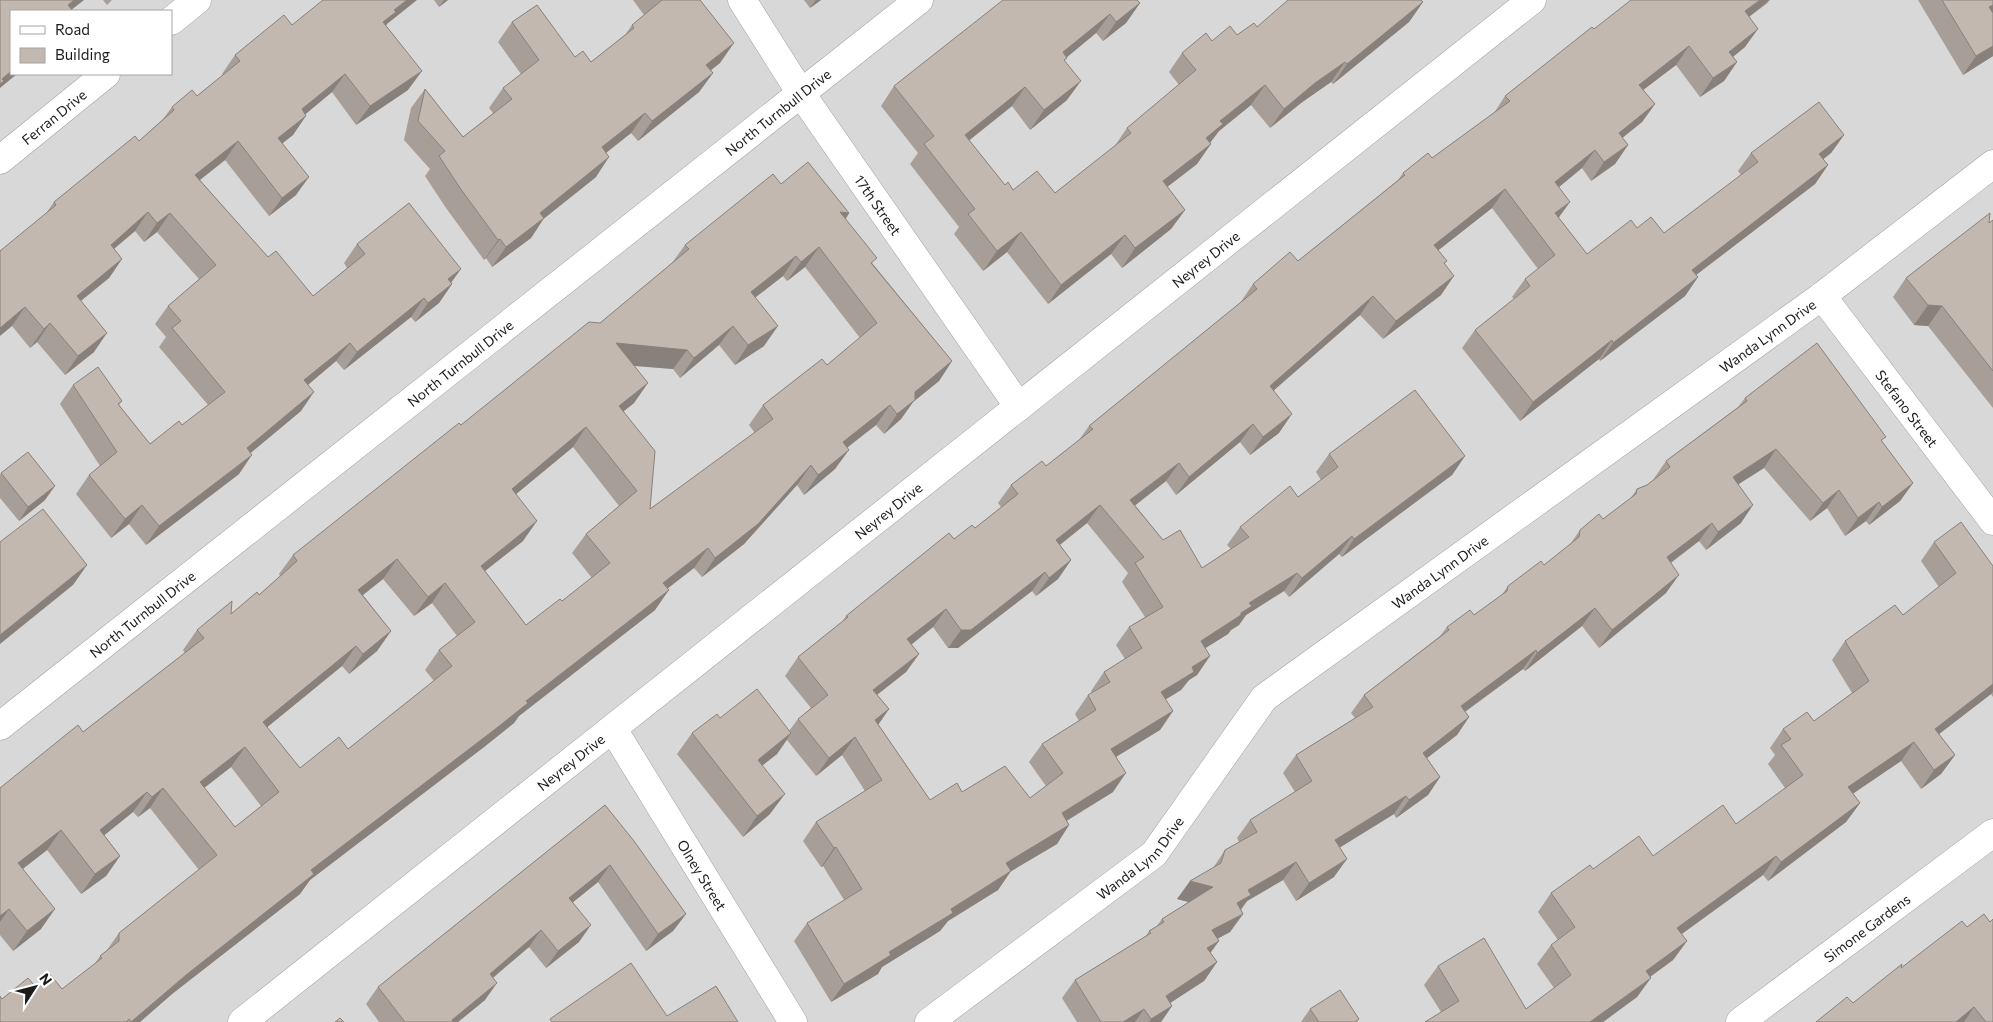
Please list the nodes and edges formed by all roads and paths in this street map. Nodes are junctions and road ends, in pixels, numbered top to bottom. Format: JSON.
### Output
{"nodes":[{"id":1,"x":196,"y":0,"type":"edge"},
{"id":2,"x":742,"y":0,"type":"edge"},
{"id":3,"x":919,"y":0,"type":"edge"},
{"id":4,"x":1532,"y":0,"type":"edge"},
{"id":5,"x":172,"y":20,"type":"edge"},
{"id":6,"x":105,"y":75,"type":"edge"},
{"id":7,"x":802,"y":95,"type":"junction"},
{"id":8,"x":0,"y":160,"type":"edge"},
{"id":9,"x":1993,"y":164,"type":"edge"},
{"id":10,"x":1822,"y":296,"type":"junction"},
{"id":11,"x":1019,"y":407,"type":"junction"},
{"id":12,"x":1993,"y":521,"type":"edge"},
{"id":13,"x":0,"y":726,"type":"edge"},
{"id":14,"x":613,"y":728,"type":"junction"},
{"id":15,"x":1993,"y":833,"type":"edge"},
{"id":16,"x":242,"y":1022,"type":"edge"},
{"id":17,"x":793,"y":1022,"type":"edge"},
{"id":18,"x":929,"y":1022,"type":"edge"},
{"id":19,"x":1740,"y":1022,"type":"edge"}],
"edges":[{"from":1,"to":5,"type":"street"},
{"from":2,"to":7,"type":"street","name":"17th Street"},
{"from":3,"to":7,"type":"street","name":"North Turnbull Drive"},
{"from":4,"to":11,"type":"street","name":"Neyrey Drive"},
{"from":6,"to":8,"type":"street","name":"Ferran Drive"},
{"from":7,"to":11,"type":"street","name":"17th Street"},
{"from":7,"to":13,"type":"street","name":"North Turnbull Drive"},
{"from":9,"to":10,"type":"street","name":"Wanda Lynn Drive"},
{"from":10,"to":12,"type":"street","name":"Stefano Street"},
{"from":10,"to":18,"type":"street","name":"Wanda Lynn Drive"},
{"from":11,"to":14,"type":"street","name":"Neyrey Drive"},
{"from":14,"to":16,"type":"street","name":"Neyrey Drive"},
{"from":14,"to":17,"type":"street","name":"Olney Street"},
{"from":15,"to":19,"type":"street","name":"Simone Gardens"}]}
